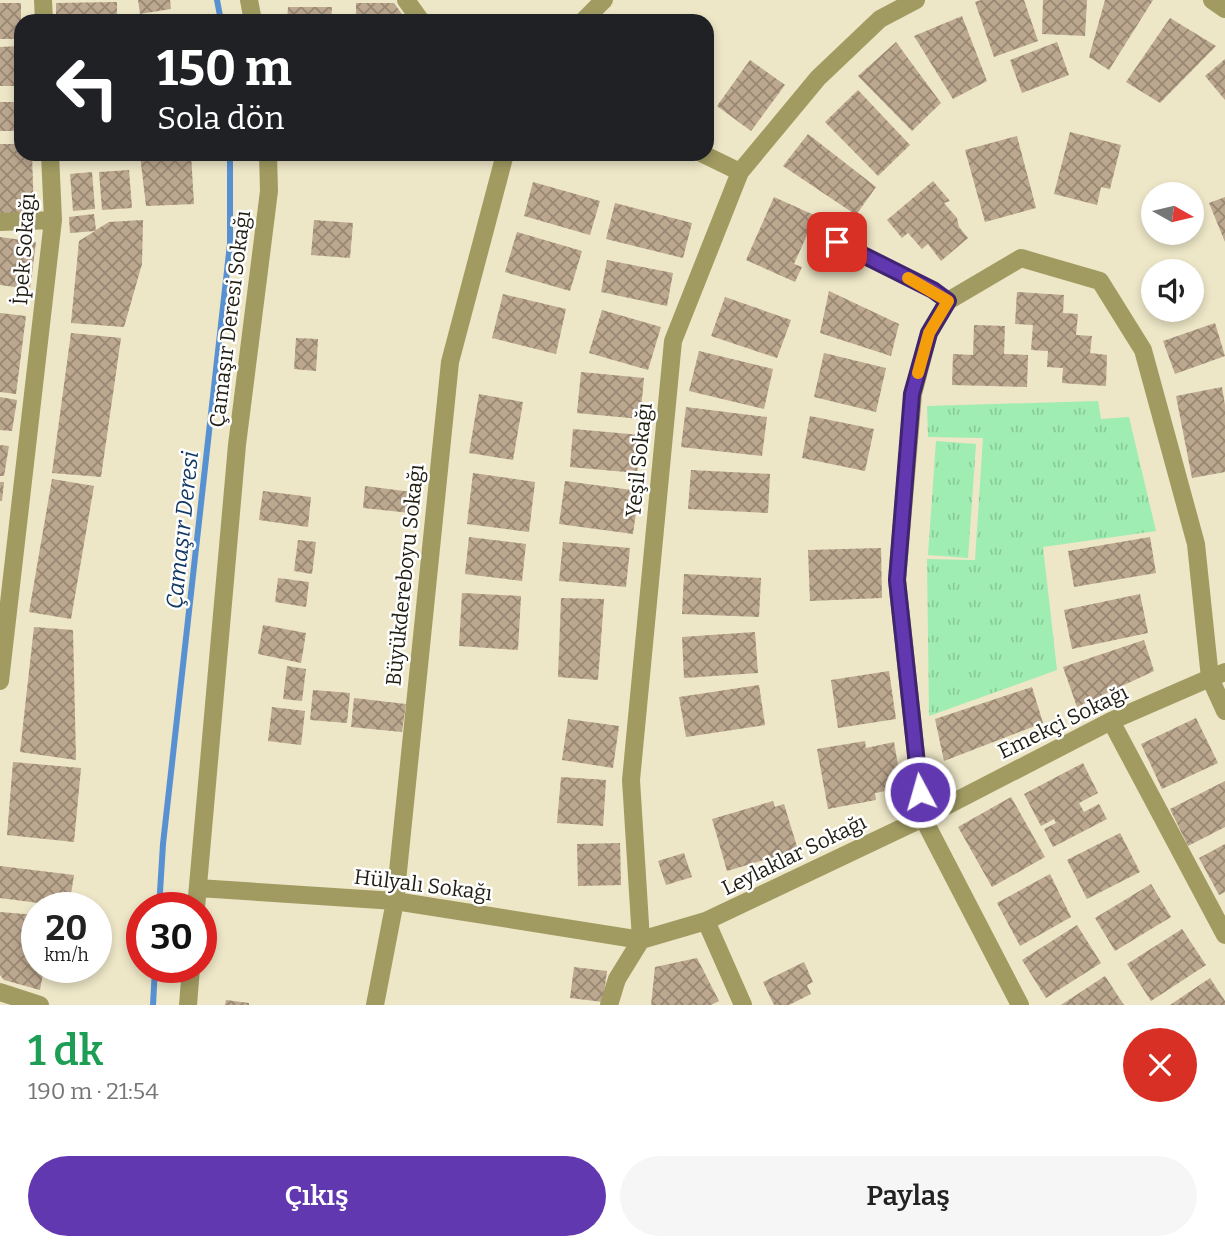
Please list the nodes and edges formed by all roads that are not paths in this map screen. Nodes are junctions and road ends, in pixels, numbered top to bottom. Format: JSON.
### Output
{"nodes":[{"id":1,"x":604,"y":0,"type":"edge"},
{"id":2,"x":916,"y":0,"type":"edge"},
{"id":3,"x":1212,"y":0,"type":"edge"},
{"id":4,"x":1220,"y":0,"type":"edge"},
{"id":5,"x":1225,"y":7,"type":"edge"},
{"id":6,"x":590,"y":14,"type":"edge"},
{"id":7,"x":714,"y":159,"type":"edge"},
{"id":8,"x":50,"y":161,"type":"edge"},
{"id":9,"x":268,"y":161,"type":"edge"},
{"id":10,"x":503,"y":161,"type":"edge"},
{"id":11,"x":740,"y":172,"type":"junction"},
{"id":12,"x":53,"y":220,"type":"junction"},
{"id":13,"x":0,"y":222,"type":"edge"},
{"id":14,"x":837,"y":242,"type":"dead end"},
{"id":15,"x":948,"y":301,"type":"junction"},
{"id":16,"x":1218,"y":675,"type":"edge"},
{"id":17,"x":0,"y":681,"type":"edge"},
{"id":18,"x":1225,"y":711,"type":"edge"},
{"id":19,"x":1111,"y":721,"type":"junction"},
{"id":20,"x":923,"y":818,"type":"junction"},
{"id":21,"x":198,"y":888,"type":"junction"},
{"id":22,"x":198,"y":892,"type":"edge"},
{"id":23,"x":395,"y":901,"type":"junction"},
{"id":24,"x":706,"y":922,"type":"junction"},
{"id":25,"x":1225,"y":935,"type":"edge"},
{"id":26,"x":641,"y":940,"type":"junction"},
{"id":27,"x":190,"y":983,"type":"edge"},
{"id":28,"x":0,"y":992,"type":"edge"},
{"id":29,"x":40,"y":1005,"type":"edge"},
{"id":30,"x":188,"y":1005,"type":"edge"},
{"id":31,"x":375,"y":1005,"type":"edge"},
{"id":32,"x":608,"y":1005,"type":"edge"},
{"id":33,"x":743,"y":1005,"type":"edge"},
{"id":34,"x":1020,"y":1005,"type":"edge"}],
"edges":[{"from":1,"to":6,"type":"street"},
{"from":2,"to":11,"type":"street","name":"Yeşil Sokağı"},
{"from":3,"to":5,"type":"street"},
{"from":4,"to":5,"type":"street"},
{"from":7,"to":11,"type":"street"},
{"from":8,"to":12,"type":"street","name":"İpek Sokağı"},
{"from":9,"to":21,"type":"street","name":"Çamaşır Deresi Sokağı"},
{"from":10,"to":23,"type":"street","name":"Büyükdereboyu Sokağı"},
{"from":11,"to":26,"type":"street","name":"Yeşil Sokağı"},
{"from":12,"to":13,"type":"street"},
{"from":12,"to":17,"type":"street","name":"İpek Sokağı"},
{"from":14,"to":15,"type":"lane"},
{"from":15,"to":16,"type":"street"},
{"from":15,"to":20,"type":"street"},
{"from":16,"to":18,"type":"street"},
{"from":16,"to":19,"type":"street","name":"Emekçi Sokağı"},
{"from":19,"to":20,"type":"street","name":"Emekçi Sokağı"},
{"from":19,"to":25,"type":"street"},
{"from":20,"to":24,"type":"street","name":"Leylaklar Sokağı"},
{"from":20,"to":34,"type":"street"},
{"from":21,"to":22,"type":"street","name":"Çamaşır Deresi Sokağı"},
{"from":21,"to":23,"type":"street","name":"Hülyalı Sokağı"},
{"from":23,"to":26,"type":"street","name":"Hülyalı Sokağı"},
{"from":23,"to":31,"type":"street","name":"Büyükdereboyu Sokağı"},
{"from":24,"to":26,"type":"street","name":"Leylaklar Sokağı"},
{"from":24,"to":33,"type":"street"},
{"from":26,"to":32,"type":"street"},
{"from":27,"to":30,"type":"street"},
{"from":28,"to":29,"type":"street"}]}
